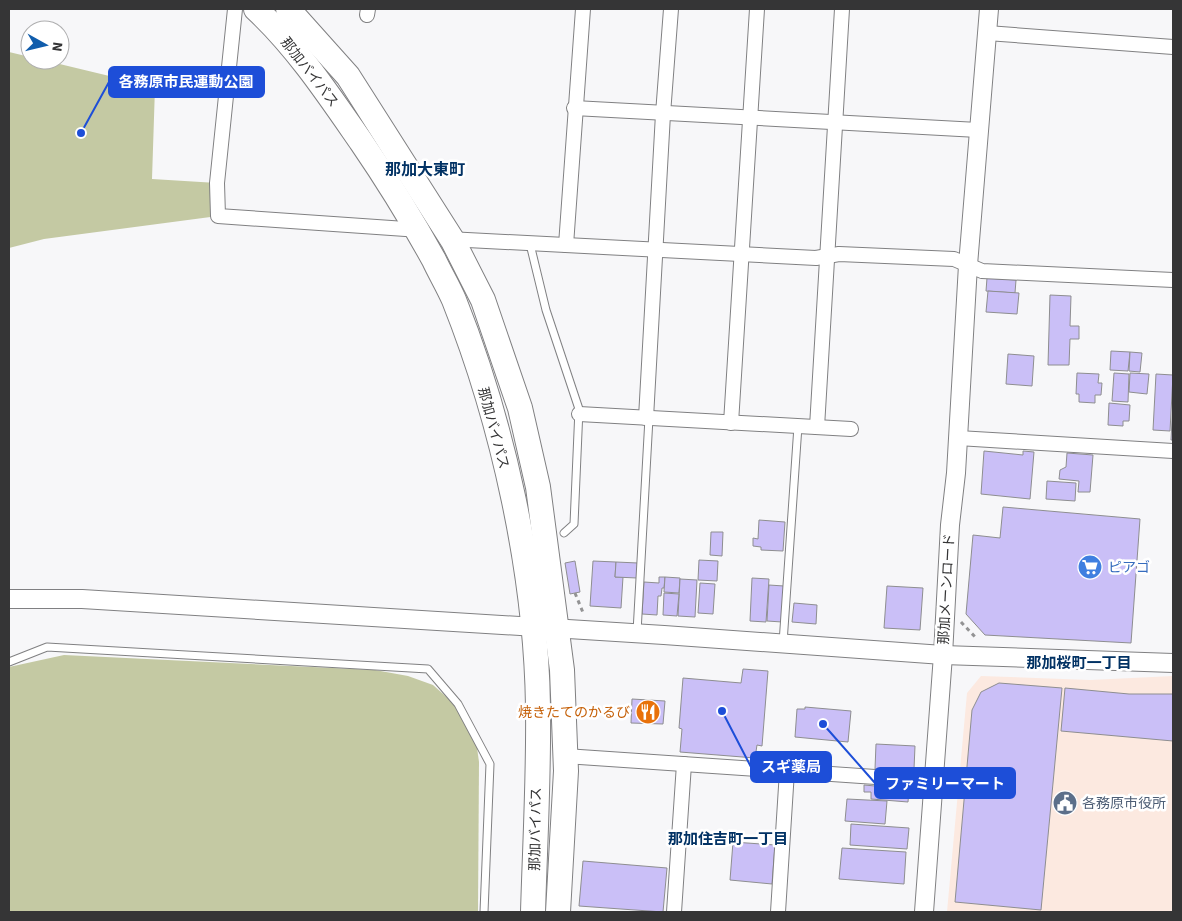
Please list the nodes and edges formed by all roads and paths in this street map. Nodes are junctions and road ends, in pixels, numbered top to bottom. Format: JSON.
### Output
{"nodes":[{"id":1,"x":234,"y":9,"type":"edge"},
{"id":2,"x":256,"y":9,"type":"edge"},
{"id":3,"x":288,"y":9,"type":"edge"},
{"id":4,"x":582,"y":9,"type":"edge"},
{"id":5,"x":671,"y":9,"type":"edge"},
{"id":6,"x":757,"y":9,"type":"edge"},
{"id":7,"x":842,"y":9,"type":"edge"},
{"id":8,"x":989,"y":9,"type":"edge"},
{"id":9,"x":987,"y":33,"type":"junction"},
{"id":10,"x":1173,"y":46,"type":"edge"},
{"id":11,"x":574,"y":108,"type":"junction"},
{"id":12,"x":663,"y":114,"type":"junction"},
{"id":13,"x":749,"y":118,"type":"junction"},
{"id":14,"x":835,"y":123,"type":"junction"},
{"id":15,"x":978,"y":130,"type":"junction"},
{"id":16,"x":417,"y":228,"type":"junction"},
{"id":17,"x":453,"y":241,"type":"junction"},
{"id":18,"x":530,"y":244,"type":"junction"},
{"id":19,"x":566,"y":245,"type":"junction"},
{"id":20,"x":655,"y":250,"type":"junction"},
{"id":21,"x":741,"y":254,"type":"junction"},
{"id":22,"x":827,"y":256,"type":"junction"},
{"id":23,"x":968,"y":265,"type":"junction"},
{"id":24,"x":1173,"y":280,"type":"edge"},
{"id":25,"x":579,"y":414,"type":"junction"},
{"id":26,"x":648,"y":418,"type":"junction"},
{"id":27,"x":731,"y":422,"type":"junction"},
{"id":28,"x":798,"y":426,"type":"junction"},
{"id":29,"x":817,"y":427,"type":"junction"},
{"id":30,"x":851,"y":429,"type":"dead end"},
{"id":31,"x":958,"y":438,"type":"junction"},
{"id":32,"x":1173,"y":451,"type":"edge"},
{"id":33,"x":564,"y":533,"type":"dead end"},
{"id":34,"x":9,"y":599,"type":"edge"},
{"id":35,"x":533,"y":628,"type":"junction"},
{"id":36,"x":559,"y":630,"type":"junction"},
{"id":37,"x":637,"y":633,"type":"junction"},
{"id":38,"x":783,"y":643,"type":"junction"},
{"id":39,"x":943,"y":655,"type":"junction"},
{"id":40,"x":9,"y":662,"type":"edge"},
{"id":41,"x":1173,"y":663,"type":"edge"},
{"id":42,"x":565,"y":756,"type":"junction"},
{"id":43,"x":684,"y":764,"type":"junction"},
{"id":44,"x":787,"y":771,"type":"junction"},
{"id":45,"x":934,"y":782,"type":"junction"},
{"id":46,"x":484,"y":912,"type":"edge"},
{"id":47,"x":534,"y":912,"type":"edge"},
{"id":48,"x":558,"y":912,"type":"edge"},
{"id":49,"x":674,"y":912,"type":"edge"},
{"id":50,"x":778,"y":912,"type":"edge"},
{"id":51,"x":924,"y":912,"type":"edge"}],
"edges":[{"from":1,"to":16,"type":"street"},
{"from":2,"to":16,"type":"highway","name":"那加バイパス"},
{"from":3,"to":17,"type":"highway","name":"那加バイパス"},
{"from":4,"to":11,"type":"street"},
{"from":5,"to":12,"type":"street"},
{"from":6,"to":13,"type":"street"},
{"from":7,"to":14,"type":"street"},
{"from":8,"to":9,"type":"street"},
{"from":9,"to":10,"type":"street"},
{"from":9,"to":15,"type":"street","name":"那加メーンロード"},
{"from":11,"to":12,"type":"street"},
{"from":11,"to":19,"type":"street"},
{"from":12,"to":13,"type":"street"},
{"from":12,"to":20,"type":"street"},
{"from":13,"to":14,"type":"street"},
{"from":13,"to":21,"type":"street"},
{"from":14,"to":15,"type":"street"},
{"from":14,"to":22,"type":"street"},
{"from":15,"to":23,"type":"street","name":"那加メーンロード"},
{"from":16,"to":17,"type":"street"},
{"from":16,"to":35,"type":"highway","name":"那加バイパス"},
{"from":17,"to":18,"type":"street"},
{"from":17,"to":36,"type":"highway","name":"那加バイパス"},
{"from":18,"to":19,"type":"street"},
{"from":18,"to":25,"type":"lane"},
{"from":19,"to":20,"type":"street"},
{"from":20,"to":21,"type":"street"},
{"from":20,"to":26,"type":"street"},
{"from":21,"to":22,"type":"street"},
{"from":21,"to":27,"type":"street"},
{"from":22,"to":23,"type":"street"},
{"from":22,"to":29,"type":"street"},
{"from":23,"to":24,"type":"street"},
{"from":23,"to":31,"type":"street","name":"那加メーンロード"},
{"from":25,"to":26,"type":"street"},
{"from":25,"to":33,"type":"lane"},
{"from":26,"to":27,"type":"street"},
{"from":26,"to":37,"type":"lane"},
{"from":27,"to":28,"type":"street"},
{"from":28,"to":29,"type":"street"},
{"from":28,"to":38,"type":"lane"},
{"from":29,"to":30,"type":"street"},
{"from":31,"to":32,"type":"street"},
{"from":31,"to":39,"type":"street","name":"那加メーンロード"},
{"from":34,"to":35,"type":"street"},
{"from":35,"to":36,"type":"street"},
{"from":35,"to":47,"type":"highway","name":"那加バイパス"},
{"from":36,"to":37,"type":"street"},
{"from":36,"to":42,"type":"highway","name":"那加バイパス"},
{"from":37,"to":38,"type":"street"},
{"from":38,"to":39,"type":"street"},
{"from":39,"to":41,"type":"street"},
{"from":39,"to":45,"type":"street","name":"那加メーンロード"},
{"from":40,"to":46,"type":"lane"},
{"from":42,"to":43,"type":"street"},
{"from":42,"to":48,"type":"highway","name":"那加バイパス"},
{"from":43,"to":44,"type":"street"},
{"from":43,"to":49,"type":"street"},
{"from":44,"to":45,"type":"street"},
{"from":44,"to":50,"type":"street"},
{"from":45,"to":51,"type":"street","name":"那加メーンロード"}]}
